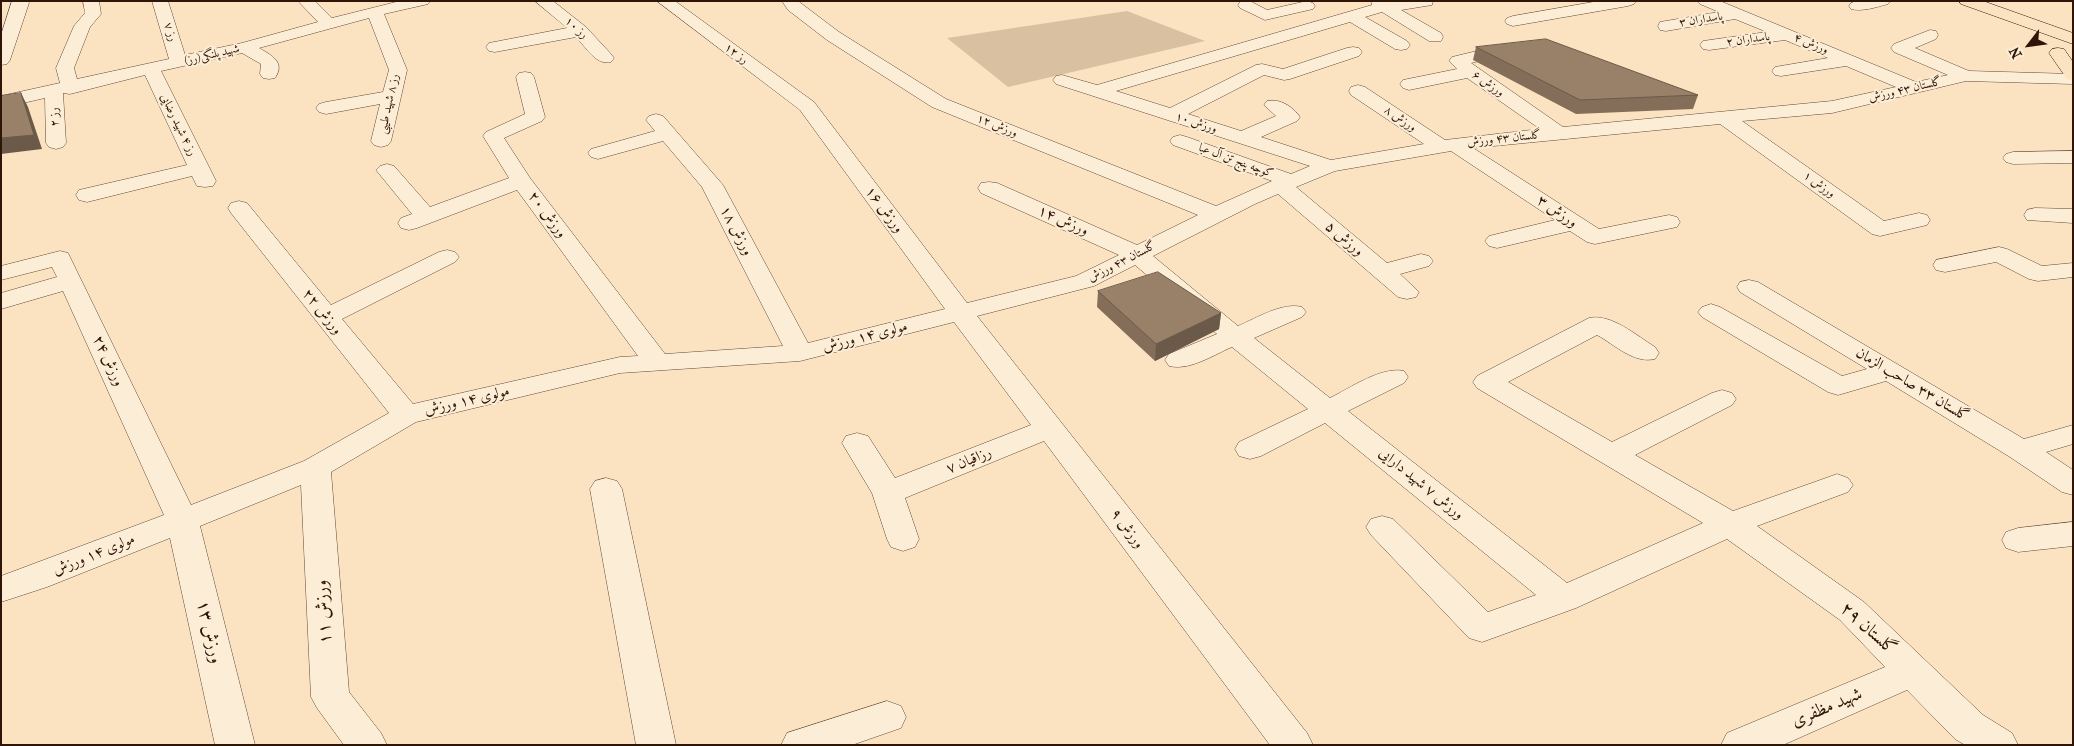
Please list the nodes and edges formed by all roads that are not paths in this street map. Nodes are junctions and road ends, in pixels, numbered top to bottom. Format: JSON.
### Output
{"nodes":[{"id":1,"x":91,"y":1,"type":"edge"},
{"id":2,"x":160,"y":1,"type":"edge"},
{"id":3,"x":306,"y":1,"type":"edge"},
{"id":4,"x":422,"y":1,"type":"edge"},
{"id":5,"x":543,"y":1,"type":"edge"},
{"id":6,"x":665,"y":1,"type":"edge"},
{"id":7,"x":815,"y":1,"type":"edge"},
{"id":8,"x":1628,"y":1,"type":"edge"},
{"id":9,"x":1706,"y":1,"type":"edge"},
{"id":10,"x":1882,"y":1,"type":"edge"},
{"id":11,"x":1950,"y":1,"type":"edge"},
{"id":12,"x":1966,"y":1,"type":"edge"},
{"id":13,"x":26,"y":2,"type":"edge"},
{"id":14,"x":1426,"y":2,"type":"edge"},
{"id":15,"x":1303,"y":3,"type":"edge"},
{"id":16,"x":792,"y":4,"type":"edge"},
{"id":17,"x":1379,"y":4,"type":"edge"},
{"id":18,"x":1246,"y":5,"type":"dead end"},
{"id":19,"x":1857,"y":6,"type":"dead end"},
{"id":20,"x":376,"y":11,"type":"junction"},
{"id":21,"x":1737,"y":14,"type":"junction"},
{"id":22,"x":1344,"y":18,"type":"junction"},
{"id":23,"x":1513,"y":21,"type":"dead end"},
{"id":24,"x":329,"y":24,"type":"junction"},
{"id":25,"x":1666,"y":26,"type":"dead end"},
{"id":26,"x":580,"y":31,"type":"junction"},
{"id":27,"x":1786,"y":34,"type":"junction"},
{"id":28,"x":1930,"y":35,"type":"dead end"},
{"id":29,"x":1435,"y":37,"type":"dead end"},
{"id":30,"x":2046,"y":37,"type":"junction"},
{"id":31,"x":2073,"y":39,"type":"edge"},
{"id":32,"x":1401,"y":45,"type":"dead end"},
{"id":33,"x":1709,"y":45,"type":"dead end"},
{"id":34,"x":495,"y":47,"type":"dead end"},
{"id":35,"x":245,"y":48,"type":"junction"},
{"id":36,"x":1506,"y":49,"type":"edge"},
{"id":37,"x":1353,"y":52,"type":"dead end"},
{"id":38,"x":2066,"y":54,"type":"edge"},
{"id":39,"x":605,"y":58,"type":"dead end"},
{"id":40,"x":1,"y":60,"type":"edge"},
{"id":41,"x":1848,"y":60,"type":"junction"},
{"id":42,"x":179,"y":63,"type":"junction"},
{"id":43,"x":151,"y":69,"type":"junction"},
{"id":44,"x":1781,"y":71,"type":"dead end"},
{"id":45,"x":1470,"y":72,"type":"junction"},
{"id":46,"x":270,"y":74,"type":"dead end"},
{"id":47,"x":2073,"y":75,"type":"edge"},
{"id":48,"x":1966,"y":76,"type":"junction"},
{"id":49,"x":525,"y":77,"type":"dead end"},
{"id":50,"x":2073,"y":79,"type":"edge"},
{"id":51,"x":1062,"y":80,"type":"dead end"},
{"id":52,"x":1409,"y":84,"type":"dead end"},
{"id":53,"x":1915,"y":88,"type":"junction"},
{"id":54,"x":62,"y":90,"type":"junction"},
{"id":55,"x":1096,"y":91,"type":"junction"},
{"id":56,"x":1358,"y":91,"type":"dead end"},
{"id":57,"x":392,"y":96,"type":"junction"},
{"id":58,"x":1,"y":102,"type":"edge"},
{"id":59,"x":1274,"y":105,"type":"dead end"},
{"id":60,"x":807,"y":106,"type":"joint"},
{"id":61,"x":326,"y":108,"type":"dead end"},
{"id":62,"x":1172,"y":115,"type":"junction"},
{"id":63,"x":1726,"y":119,"type":"junction"},
{"id":64,"x":1560,"y":134,"type":"junction"},
{"id":65,"x":1242,"y":138,"type":"junction"},
{"id":66,"x":381,"y":141,"type":"dead end"},
{"id":67,"x":1180,"y":141,"type":"dead end"},
{"id":68,"x":56,"y":143,"type":"dead end"},
{"id":69,"x":1448,"y":146,"type":"junction"},
{"id":70,"x":598,"y":153,"type":"dead end"},
{"id":71,"x":2073,"y":157,"type":"edge"},
{"id":72,"x":2013,"y":158,"type":"dead end"},
{"id":73,"x":1330,"y":166,"type":"junction"},
{"id":74,"x":387,"y":170,"type":"dead end"},
{"id":75,"x":521,"y":181,"type":"junction"},
{"id":76,"x":1286,"y":183,"type":"junction"},
{"id":77,"x":989,"y":188,"type":"dead end"},
{"id":78,"x":87,"y":195,"type":"dead end"},
{"id":79,"x":239,"y":208,"type":"dead end"},
{"id":80,"x":1216,"y":214,"type":"junction"},
{"id":81,"x":2035,"y":215,"type":"dead end"},
{"id":82,"x":2073,"y":216,"type":"edge"},
{"id":83,"x":1919,"y":220,"type":"dead end"},
{"id":84,"x":1573,"y":222,"type":"junction"},
{"id":85,"x":1669,"y":222,"type":"dead end"},
{"id":86,"x":1497,"y":241,"type":"dead end"},
{"id":87,"x":1137,"y":254,"type":"junction"},
{"id":88,"x":447,"y":257,"type":"dead end"},
{"id":89,"x":1421,"y":261,"type":"dead end"},
{"id":90,"x":1945,"y":265,"type":"dead end"},
{"id":91,"x":2073,"y":270,"type":"edge"},
{"id":92,"x":1382,"y":271,"type":"junction"},
{"id":93,"x":1,"y":273,"type":"edge"},
{"id":94,"x":71,"y":281,"type":"junction"},
{"id":95,"x":1750,"y":287,"type":"dead end"},
{"id":96,"x":1407,"y":292,"type":"dead end"},
{"id":97,"x":1,"y":301,"type":"edge"},
{"id":98,"x":1293,"y":312,"type":"dead end"},
{"id":99,"x":1711,"y":312,"type":"dead end"},
{"id":100,"x":961,"y":313,"type":"junction"},
{"id":101,"x":326,"y":316,"type":"junction"},
{"id":102,"x":1235,"y":336,"type":"junction"},
{"id":103,"x":800,"y":353,"type":"junction"},
{"id":104,"x":1646,"y":354,"type":"dead end"},
{"id":105,"x":1179,"y":360,"type":"dead end"},
{"id":106,"x":657,"y":362,"type":"junction"},
{"id":107,"x":1889,"y":372,"type":"junction"},
{"id":108,"x":1394,"y":377,"type":"dead end"},
{"id":109,"x":1722,"y":399,"type":"dead end"},
{"id":110,"x":1330,"y":410,"type":"junction"},
{"id":111,"x":406,"y":415,"type":"junction"},
{"id":112,"x":1050,"y":428,"type":"junction"},
{"id":113,"x":2073,"y":434,"type":"edge"},
{"id":114,"x":857,"y":443,"type":"dead end"},
{"id":115,"x":1250,"y":449,"type":"dead end"},
{"id":116,"x":2021,"y":450,"type":"junction"},
{"id":117,"x":1613,"y":454,"type":"junction"},
{"id":118,"x":315,"y":468,"type":"junction"},
{"id":119,"x":1837,"y":485,"type":"dead end"},
{"id":120,"x":2073,"y":485,"type":"edge"},
{"id":121,"x":606,"y":489,"type":"dead end"},
{"id":122,"x":888,"y":493,"type":"junction"},
{"id":123,"x":182,"y":520,"type":"junction"},
{"id":124,"x":1730,"y":524,"type":"junction"},
{"id":125,"x":1382,"y":527,"type":"dead end"},
{"id":126,"x":2073,"y":534,"type":"edge"},
{"id":127,"x":903,"y":539,"type":"dead end"},
{"id":128,"x":2018,"y":540,"type":"dead end"},
{"id":129,"x":1,"y":589,"type":"edge"},
{"id":130,"x":1564,"y":599,"type":"junction"},
{"id":131,"x":1913,"y":671,"type":"junction"},
{"id":132,"x":886,"y":718,"type":"dead end"},
{"id":133,"x":235,"y":745,"type":"edge"},
{"id":134,"x":367,"y":745,"type":"edge"},
{"id":135,"x":656,"y":745,"type":"edge"},
{"id":136,"x":801,"y":745,"type":"edge"},
{"id":137,"x":1293,"y":745,"type":"edge"},
{"id":138,"x":1742,"y":745,"type":"edge"},
{"id":139,"x":1998,"y":745,"type":"edge"}],
"edges":[{"from":1,"to":54,"type":"street","name":"رز ۲"},
{"from":2,"to":42,"type":"street","name":"رز ۷"},
{"from":3,"to":24,"type":"street"},
{"from":4,"to":20,"type":"street","name":"شهید پلنگی(رز)"},
{"from":5,"to":26,"type":"street","name":"رز ۱۰"},
{"from":6,"to":60,"type":"street","name":"رز ۱۲"},
{"from":7,"to":16,"type":"street"},
{"from":8,"to":23,"type":"street"},
{"from":9,"to":21,"type":"street","name":"ورزش ۴"},
{"from":10,"to":19,"type":"street"},
{"from":11,"to":30,"type":"main road"},
{"from":12,"to":31,"type":"main road"},
{"from":13,"to":40,"type":"street"},
{"from":14,"to":17,"type":"street"},
{"from":15,"to":18,"type":"street"},
{"from":15,"to":22,"type":"street"},
{"from":16,"to":80,"type":"street","name":"ورزش ۱۲"},
{"from":17,"to":22,"type":"street"},
{"from":17,"to":29,"type":"street"},
{"from":20,"to":24,"type":"street","name":"شهید پلنگی(رز)"},
{"from":20,"to":57,"type":"street","name":"رز ۸ شهید طیبی"},
{"from":21,"to":25,"type":"street","name":"پاسداران ۳"},
{"from":21,"to":27,"type":"street","name":"ورزش ۴"},
{"from":22,"to":32,"type":"street"},
{"from":22,"to":55,"type":"street"},
{"from":24,"to":35,"type":"street","name":"شهید پلنگی(رز)"},
{"from":26,"to":34,"type":"street"},
{"from":26,"to":39,"type":"street","name":"رز ۱۰"},
{"from":27,"to":33,"type":"street","name":"پاسداران ۲"},
{"from":27,"to":41,"type":"street","name":"ورزش ۴"},
{"from":28,"to":48,"type":"street"},
{"from":30,"to":31,"type":"main road"},
{"from":30,"to":38,"type":"main road"},
{"from":35,"to":42,"type":"street","name":"شهید پلنگی(رز)"},
{"from":35,"to":46,"type":"street"},
{"from":36,"to":45,"type":"street","name":"ورزش ۶"},
{"from":37,"to":62,"type":"street"},
{"from":38,"to":47,"type":"main road"},
{"from":41,"to":44,"type":"street"},
{"from":41,"to":53,"type":"street","name":"ورزش ۴"},
{"from":42,"to":43,"type":"street","name":"شهید پلنگی(رز)"},
{"from":43,"to":54,"type":"street","name":"شهید پلنگی(رز)"},
{"from":43,"to":78,"type":"street","name":"رز ۴ شهید رضایی"},
{"from":45,"to":52,"type":"street"},
{"from":45,"to":64,"type":"street","name":"ورزش ۶"},
{"from":48,"to":50,"type":"street","name":"گلستان ۴۳ ورزش"},
{"from":48,"to":53,"type":"street","name":"گلستان ۴۳ ورزش"},
{"from":49,"to":75,"type":"street","name":"ورزش ۲۰"},
{"from":51,"to":55,"type":"street","name":"ورزش ۱۰"},
{"from":53,"to":63,"type":"street","name":"گلستان ۴۳ ورزش"},
{"from":54,"to":58,"type":"street","name":"شهید پلنگی(رز)"},
{"from":54,"to":68,"type":"street","name":"رز ۲"},
{"from":55,"to":62,"type":"street","name":"ورزش ۱۰"},
{"from":56,"to":69,"type":"street","name":"ورزش ۸"},
{"from":57,"to":61,"type":"street"},
{"from":57,"to":66,"type":"street","name":"رز ۸ شهید طیبی"},
{"from":59,"to":65,"type":"street"},
{"from":60,"to":100,"type":"street","name":"ورزش ۱۶"},
{"from":62,"to":65,"type":"street","name":"ورزش ۱۰"},
{"from":63,"to":64,"type":"street","name":"گلستان ۴۳ ورزش"},
{"from":63,"to":83,"type":"street","name":"ورزش ۱"},
{"from":64,"to":69,"type":"street","name":"گلستان ۴۳ ورزش"},
{"from":65,"to":73,"type":"street","name":"ورزش ۱۰"},
{"from":67,"to":76,"type":"street","name":"کوچه پنج تن آل عبا"},
{"from":69,"to":73,"type":"street","name":"گلستان ۴۳ ورزش"},
{"from":69,"to":84,"type":"street","name":"ورزش ۳"},
{"from":70,"to":103,"type":"street","name":"ورزش ۱۸"},
{"from":71,"to":72,"type":"street"},
{"from":73,"to":76,"type":"street","name":"گلستان ۴۳ ورزش"},
{"from":74,"to":75,"type":"street"},
{"from":75,"to":106,"type":"street","name":"ورزش ۲۰"},
{"from":76,"to":80,"type":"street","name":"گلستان ۴۳ ورزش"},
{"from":76,"to":92,"type":"street","name":"ورزش ۵"},
{"from":77,"to":87,"type":"street","name":"ورزش ۱۴"},
{"from":79,"to":101,"type":"street","name":"ورزش ۲۲"},
{"from":80,"to":87,"type":"street","name":"گلستان ۴۳ ورزش"},
{"from":81,"to":82,"type":"street"},
{"from":84,"to":85,"type":"street","name":"ورزش ۳"},
{"from":84,"to":86,"type":"street"},
{"from":87,"to":100,"type":"street","name":"گلستان ۴۳ ورزش"},
{"from":87,"to":102,"type":"street","name":"ورزش ۷ شهید دارایی"},
{"from":88,"to":101,"type":"street"},
{"from":89,"to":92,"type":"street"},
{"from":90,"to":91,"type":"street"},
{"from":92,"to":96,"type":"street","name":"ورزش ۵"},
{"from":93,"to":94,"type":"street","name":"ورزش ۲۴"},
{"from":94,"to":97,"type":"street"},
{"from":94,"to":123,"type":"street","name":"ورزش ۲۴"},
{"from":95,"to":107,"type":"street","name":"گلستان ۳۳ صاحب الزمان"},
{"from":98,"to":102,"type":"street"},
{"from":99,"to":107,"type":"street"},
{"from":100,"to":103,"type":"street","name":"مولوی ۱۴ ورزش"},
{"from":100,"to":112,"type":"street","name":"ورزش ۹"},
{"from":101,"to":111,"type":"street","name":"ورزش ۲۲"},
{"from":102,"to":105,"type":"street"},
{"from":102,"to":110,"type":"street","name":"ورزش ۷ شهید دارایی"},
{"from":103,"to":106,"type":"street","name":"مولوی ۱۴ ورزش"},
{"from":104,"to":117,"type":"street","name":"گلستان ۲۹"},
{"from":106,"to":111,"type":"street","name":"مولوی ۱۴ ورزش"},
{"from":107,"to":116,"type":"street","name":"گلستان ۳۳ صاحب الزمان"},
{"from":108,"to":110,"type":"street"},
{"from":109,"to":117,"type":"street"},
{"from":110,"to":115,"type":"street"},
{"from":110,"to":130,"type":"street","name":"ورزش ۷ شهید دارایی"},
{"from":111,"to":118,"type":"street","name":"مولوی ۱۴ ورزش"},
{"from":112,"to":122,"type":"street","name":"رزاقیان ۷"},
{"from":112,"to":137,"type":"street","name":"ورزش ۹"},
{"from":113,"to":116,"type":"street"},
{"from":114,"to":122,"type":"street"},
{"from":116,"to":120,"type":"street","name":"گلستان ۳۳ صاحب الزمان"},
{"from":117,"to":124,"type":"street","name":"گلستان ۲۹"},
{"from":118,"to":123,"type":"street","name":"مولوی ۱۴ ورزش"},
{"from":118,"to":134,"type":"street","name":"ورزش ۱۱"},
{"from":119,"to":124,"type":"street"},
{"from":121,"to":135,"type":"street"},
{"from":122,"to":127,"type":"street"},
{"from":123,"to":129,"type":"street","name":"مولوی ۱۴ ورزش"},
{"from":123,"to":133,"type":"street","name":"ورزش ۱۳"},
{"from":124,"to":130,"type":"street"},
{"from":124,"to":131,"type":"street","name":"گلستان ۲۹"},
{"from":125,"to":130,"type":"street"},
{"from":126,"to":128,"type":"street"},
{"from":131,"to":138,"type":"street","name":"شهید مظفری"},
{"from":131,"to":139,"type":"street","name":"گلستان ۲۹"},
{"from":132,"to":136,"type":"street"}]}
